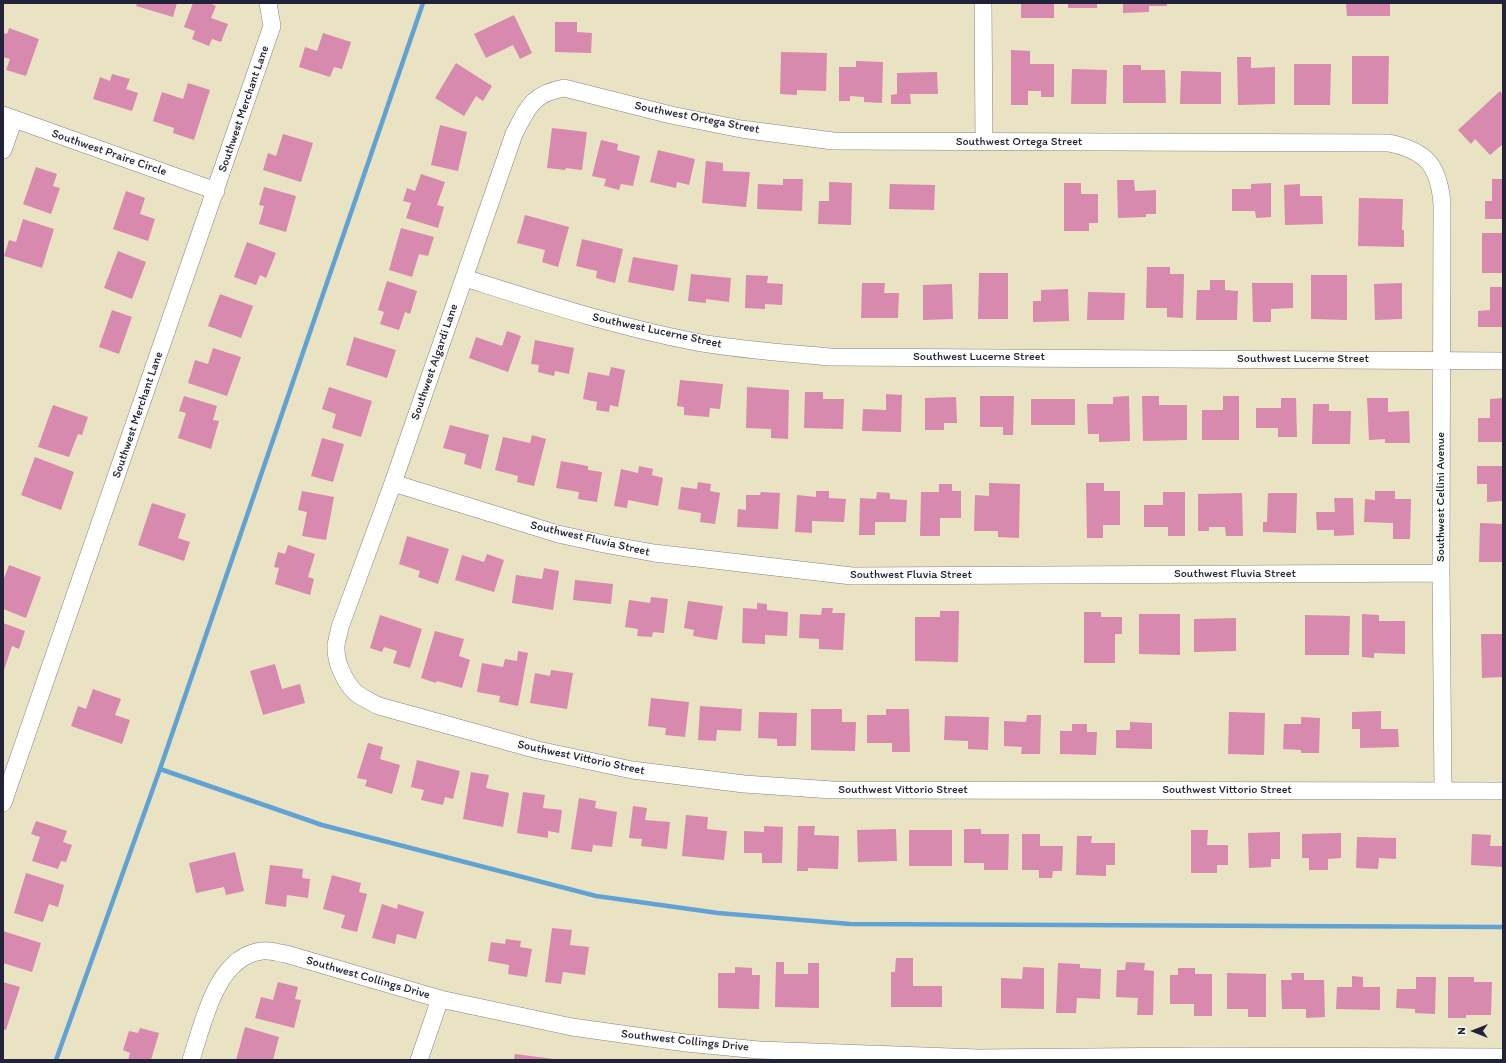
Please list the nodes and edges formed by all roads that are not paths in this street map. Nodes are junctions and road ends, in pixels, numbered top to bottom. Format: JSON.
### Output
{"nodes":[{"id":1,"x":268,"y":3,"type":"edge"},
{"id":2,"x":983,"y":3,"type":"edge"},
{"id":3,"x":564,"y":88,"type":"joint"},
{"id":4,"x":8,"y":117,"type":"edge"},
{"id":5,"x":984,"y":142,"type":"junction"},
{"id":6,"x":3,"y":150,"type":"edge"},
{"id":7,"x":216,"y":191,"type":"junction"},
{"id":8,"x":1442,"y":204,"type":"joint"},
{"id":9,"x":465,"y":278,"type":"junction"},
{"id":10,"x":1442,"y":360,"type":"junction"},
{"id":11,"x":1503,"y":361,"type":"edge"},
{"id":12,"x":393,"y":483,"type":"junction"},
{"id":13,"x":1441,"y":573,"type":"junction"},
{"id":14,"x":337,"y":658,"type":"joint"},
{"id":15,"x":1444,"y":790,"type":"junction"},
{"id":16,"x":1503,"y":791,"type":"edge"},
{"id":17,"x":3,"y":803,"type":"edge"},
{"id":18,"x":440,"y":999,"type":"junction"},
{"id":19,"x":759,"y":1055,"type":"edge"},
{"id":20,"x":1503,"y":1057,"type":"edge"},
{"id":21,"x":1199,"y":1058,"type":"edge"},
{"id":22,"x":1408,"y":1058,"type":"edge"},
{"id":23,"x":978,"y":1059,"type":"edge"},
{"id":24,"x":191,"y":1060,"type":"edge"},
{"id":25,"x":419,"y":1060,"type":"edge"}],
"edges":[{"from":1,"to":7,"type":"street","name":"Southwest Merchant Lane"},
{"from":2,"to":5,"type":"street"},
{"from":3,"to":5,"type":"street","name":"Southwest Ortega Street"},
{"from":3,"to":9,"type":"street","name":"Southwest Algardi Lane"},
{"from":4,"to":6,"type":"street"},
{"from":4,"to":7,"type":"street","name":"Southwest Praire Circle"},
{"from":5,"to":8,"type":"street","name":"Southwest Ortega Street"},
{"from":7,"to":17,"type":"street","name":"Southwest Merchant Lane"},
{"from":8,"to":10,"type":"street","name":"Southwest Cellini Avenue"},
{"from":9,"to":10,"type":"street","name":"Southwest Lucerne Street"},
{"from":9,"to":12,"type":"street","name":"Southwest Algardi Lane"},
{"from":10,"to":11,"type":"street","name":"Southwest Lucerne Street"},
{"from":10,"to":13,"type":"street","name":"Southwest Cellini Avenue"},
{"from":12,"to":13,"type":"street","name":"Southwest Fluvia Street"},
{"from":12,"to":14,"type":"street","name":"Southwest Algardi Lane"},
{"from":13,"to":15,"type":"street","name":"Southwest Cellini Avenue"},
{"from":14,"to":15,"type":"street","name":"Southwest Vittorio Street"},
{"from":15,"to":16,"type":"street","name":"Southwest Vittorio Street"},
{"from":18,"to":19,"type":"street","name":"Southwest Collings Drive"},
{"from":18,"to":24,"type":"street","name":"Southwest Collings Drive"},
{"from":18,"to":25,"type":"street"},
{"from":19,"to":23,"type":"street","name":"Southwest Collings Drive"},
{"from":20,"to":22,"type":"street","name":"Southwest Collings Drive"},
{"from":21,"to":22,"type":"street","name":"Southwest Collings Drive"},
{"from":21,"to":23,"type":"street","name":"Southwest Collings Drive"}]}
